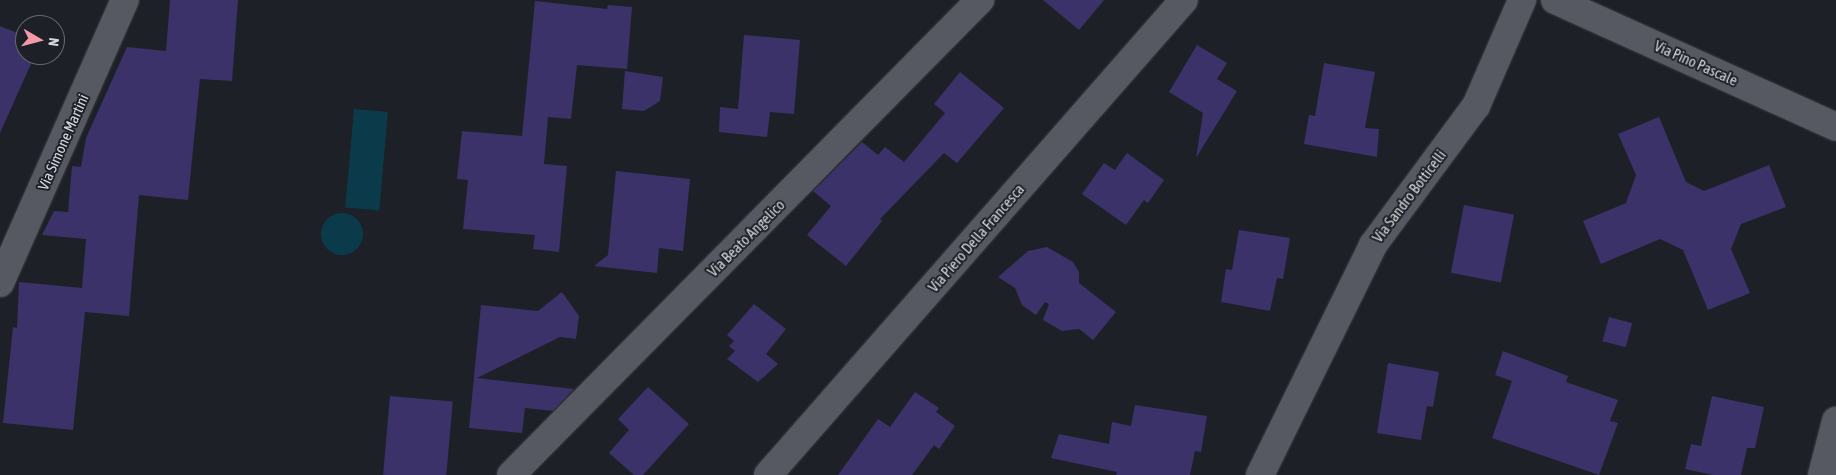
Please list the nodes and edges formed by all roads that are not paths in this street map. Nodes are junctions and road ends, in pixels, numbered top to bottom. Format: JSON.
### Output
{"nodes":[{"id":1,"x":126,"y":0,"type":"edge"},
{"id":2,"x":980,"y":0,"type":"edge"},
{"id":3,"x":1184,"y":0,"type":"edge"},
{"id":4,"x":1522,"y":0,"type":"edge"},
{"id":5,"x":1555,"y":0,"type":"edge"},
{"id":6,"x":1836,"y":126,"type":"edge"},
{"id":7,"x":0,"y":284,"type":"edge"},
{"id":8,"x":1836,"y":421,"type":"edge"},
{"id":9,"x":511,"y":475,"type":"edge"},
{"id":10,"x":768,"y":475,"type":"edge"},
{"id":11,"x":1260,"y":475,"type":"edge"},
{"id":12,"x":1822,"y":475,"type":"edge"}],
"edges":[{"from":1,"to":7,"type":"street","name":"Via Simone Martini"},
{"from":2,"to":9,"type":"street","name":"Via Beato Angelico"},
{"from":3,"to":10,"type":"street","name":"Via Piero Della Francesca"},
{"from":4,"to":11,"type":"street","name":"Via Sandro Botticelli"},
{"from":5,"to":6,"type":"street","name":"Via Pino Pascale"},
{"from":8,"to":12,"type":"street"}]}
